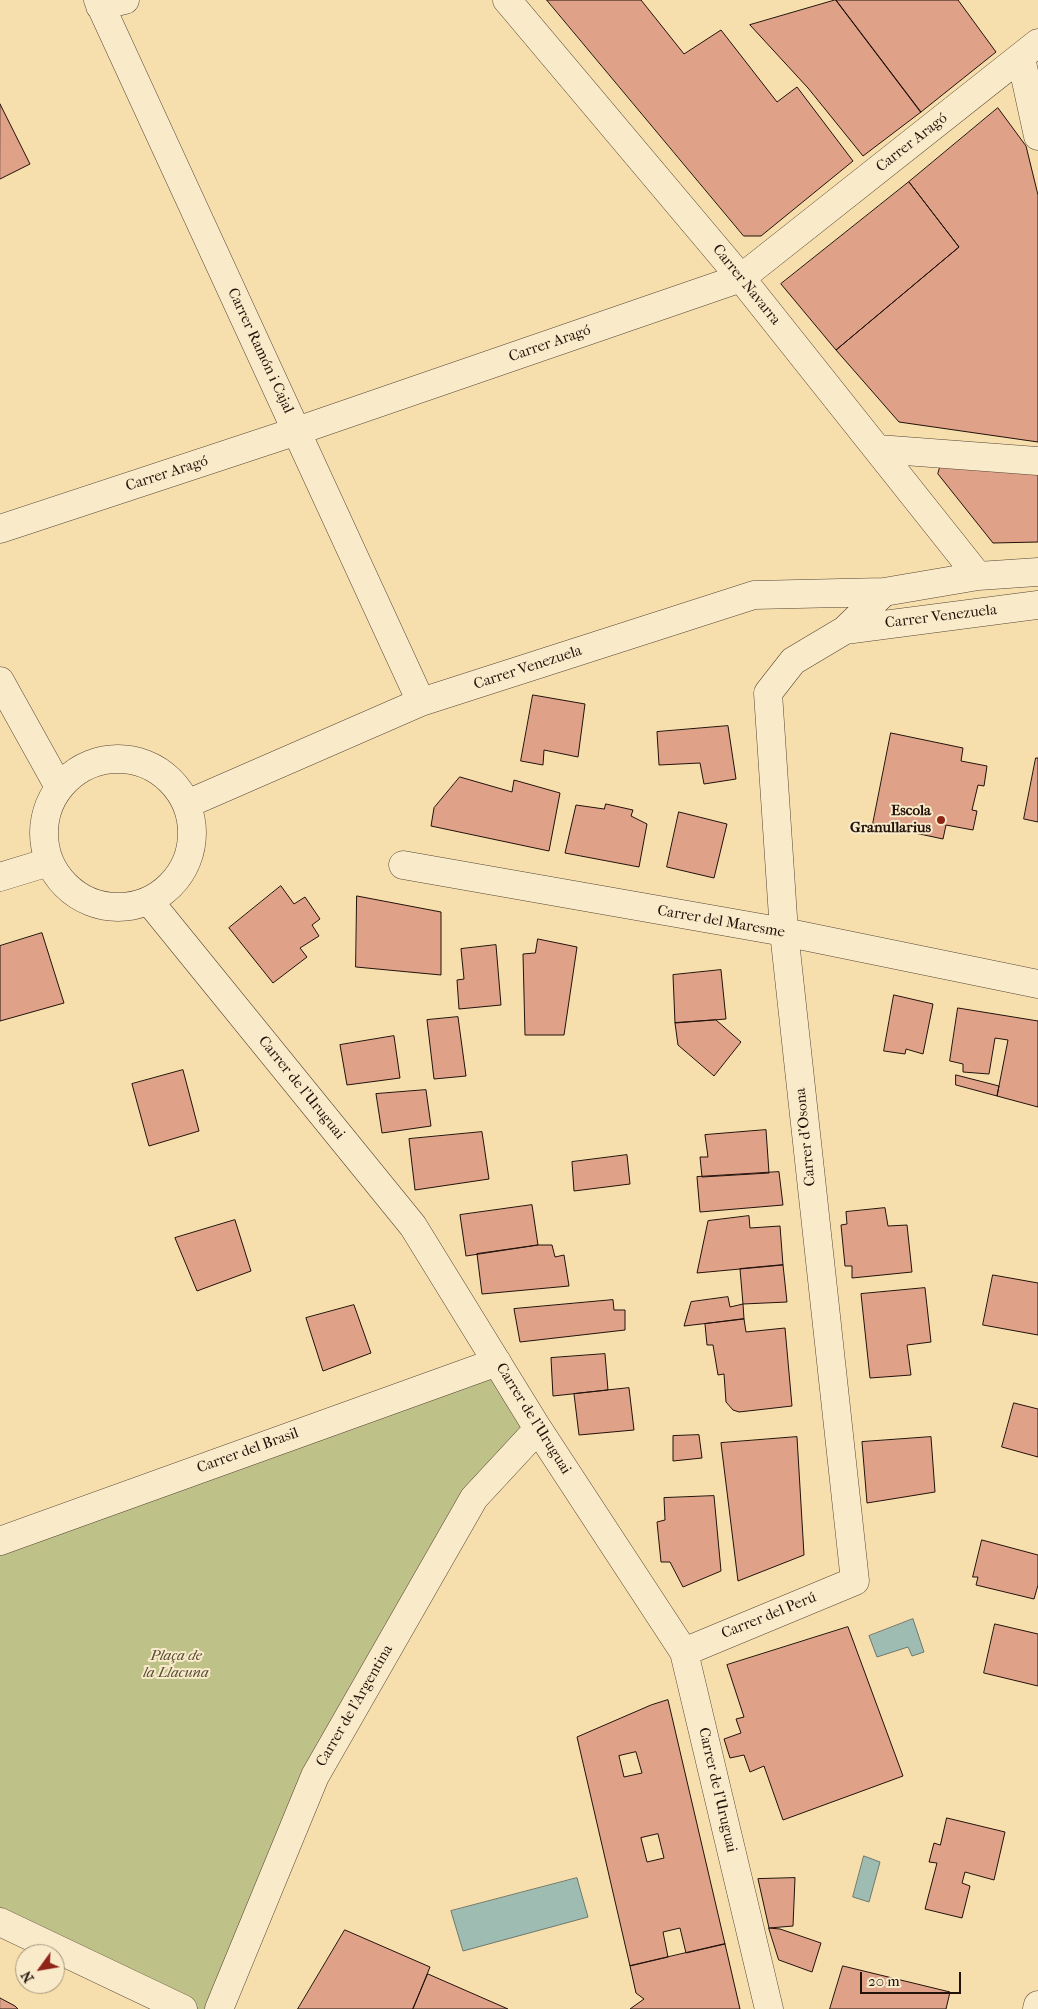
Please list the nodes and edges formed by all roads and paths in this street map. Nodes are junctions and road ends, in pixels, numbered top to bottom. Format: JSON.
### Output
{"nodes":[{"id":1,"x":507,"y":0,"type":"edge"},
{"id":2,"x":108,"y":2,"type":"edge"},
{"id":3,"x":1029,"y":51,"type":"edge"},
{"id":4,"x":1038,"y":136,"type":"edge"},
{"id":5,"x":740,"y":278,"type":"junction"},
{"id":6,"x":297,"y":432,"type":"junction"},
{"id":7,"x":878,"y":449,"type":"junction"},
{"id":8,"x":1038,"y":461,"type":"edge"},
{"id":9,"x":0,"y":529,"type":"edge"},
{"id":10,"x":1038,"y":572,"type":"edge"},
{"id":11,"x":978,"y":576,"type":"junction"},
{"id":12,"x":884,"y":592,"type":"junction"},
{"id":13,"x":1038,"y":605,"type":"edge"},
{"id":14,"x":845,"y":630,"type":"junction"},
{"id":15,"x":0,"y":681,"type":"edge"},
{"id":16,"x":768,"y":693,"type":"joint"},
{"id":17,"x":421,"y":702,"type":"junction"},
{"id":18,"x":59,"y":788,"type":"junction"},
{"id":19,"x":187,"y":804,"type":"junction"},
{"id":20,"x":49,"y":862,"type":"junction"},
{"id":21,"x":403,"y":865,"type":"dead end"},
{"id":22,"x":0,"y":877,"type":"edge"},
{"id":23,"x":149,"y":901,"type":"junction"},
{"id":24,"x":784,"y":932,"type":"junction"},
{"id":25,"x":1038,"y":984,"type":"edge"},
{"id":26,"x":497,"y":1362,"type":"junction"},
{"id":27,"x":538,"y":1429,"type":"junction"},
{"id":28,"x":0,"y":1541,"type":"edge"},
{"id":29,"x":855,"y":1581,"type":"joint"},
{"id":30,"x":684,"y":1652,"type":"junction"},
{"id":31,"x":0,"y":1922,"type":"edge"},
{"id":32,"x":1038,"y":2005,"type":"edge"},
{"id":33,"x":183,"y":2009,"type":"edge"},
{"id":34,"x":218,"y":2009,"type":"edge"},
{"id":35,"x":769,"y":2009,"type":"edge"},
{"id":36,"x":1037,"y":2009,"type":"edge"}],
"edges":[{"from":1,"to":5,"type":"street","name":"Carrer Navarra"},
{"from":2,"to":6,"type":"street","name":"Carrer Ramón i Cajal"},
{"from":3,"to":4,"type":"street"},
{"from":3,"to":5,"type":"street","name":"Carrer Aragó"},
{"from":5,"to":6,"type":"street","name":"Carrer Aragó"},
{"from":5,"to":7,"type":"street","name":"Carrer Navarra"},
{"from":6,"to":9,"type":"street","name":"Carrer Aragó"},
{"from":6,"to":17,"type":"street","name":"Carrer Ramón i Cajal"},
{"from":7,"to":8,"type":"street"},
{"from":7,"to":11,"type":"street","name":"Carrer Navarra"},
{"from":10,"to":11,"type":"street","name":"Carrer Venezuela"},
{"from":11,"to":12,"type":"street","name":"Carrer Venezuela"},
{"from":12,"to":14,"type":"street","name":"Carrer Venezuela"},
{"from":12,"to":17,"type":"street","name":"Carrer Venezuela"},
{"from":13,"to":14,"type":"street","name":"Carrer Venezuela"},
{"from":14,"to":16,"type":"street","name":"Carrer Venezuela"},
{"from":15,"to":18,"type":"street"},
{"from":16,"to":24,"type":"street","name":"Carrer d'Osona"},
{"from":17,"to":19,"type":"street","name":"Carrer Venezuela"},
{"from":18,"to":19,"type":"street"},
{"from":18,"to":20,"type":"street"},
{"from":19,"to":23,"type":"street"},
{"from":20,"to":22,"type":"street"},
{"from":20,"to":23,"type":"street"},
{"from":21,"to":24,"type":"street","name":"Carrer del Maresme"},
{"from":23,"to":26,"type":"street","name":"Carrer de l'Uruguai"},
{"from":24,"to":25,"type":"street","name":"Carrer del Maresme"},
{"from":24,"to":29,"type":"street","name":"Carrer d'Osona"},
{"from":26,"to":27,"type":"street","name":"Carrer de l'Uruguai"},
{"from":26,"to":28,"type":"street","name":"Carrer del Brasil"},
{"from":27,"to":30,"type":"street","name":"Carrer de l'Uruguai"},
{"from":27,"to":34,"type":"street","name":"Carrer de l'Argentina"},
{"from":29,"to":30,"type":"street","name":"Carrer del Perú"},
{"from":30,"to":35,"type":"street","name":"Carrer de l'Uruguai"},
{"from":31,"to":33,"type":"street"},
{"from":32,"to":36,"type":"street"}]}
